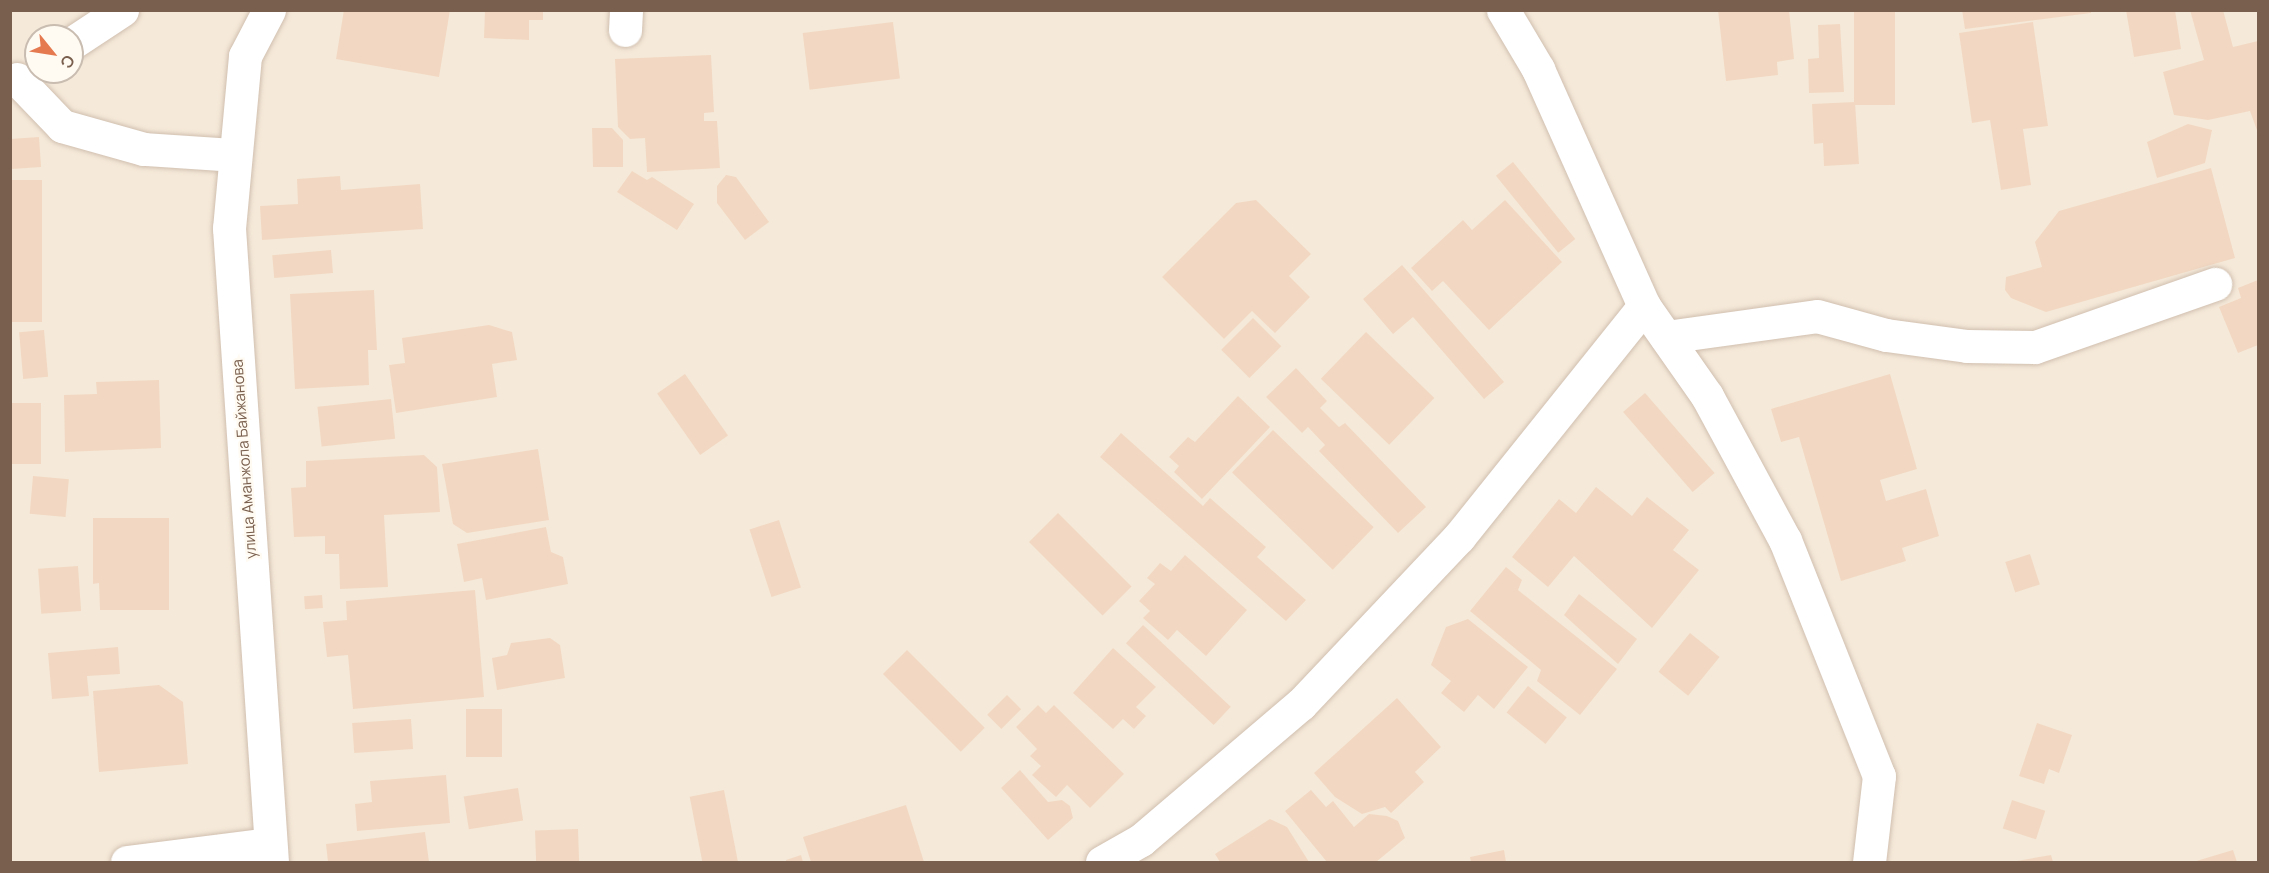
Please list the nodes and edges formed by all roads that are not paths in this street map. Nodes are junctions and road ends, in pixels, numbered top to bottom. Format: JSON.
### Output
{"nodes":[{"id":1,"x":122,"y":10,"type":"edge"},
{"id":2,"x":269,"y":10,"type":"edge"},
{"id":3,"x":1503,"y":10,"type":"edge"},
{"id":4,"x":84,"y":35,"type":"edge"},
{"id":5,"x":21,"y":76,"type":"edge"},
{"id":6,"x":235,"y":156,"type":"junction"},
{"id":7,"x":2215,"y":284,"type":"dead end"},
{"id":8,"x":1644,"y":306,"type":"junction"},
{"id":9,"x":1666,"y":337,"type":"junction"},
{"id":10,"x":271,"y":853,"type":"edge"},
{"id":11,"x":127,"y":862,"type":"edge"},
{"id":12,"x":1102,"y":862,"type":"edge"},
{"id":13,"x":1869,"y":862,"type":"edge"}],
"edges":[{"from":1,"to":4,"type":"street"},
{"from":2,"to":6,"type":"street","name":"улица Аманжола Байжанова"},
{"from":3,"to":8,"type":"street"},
{"from":5,"to":6,"type":"street"},
{"from":6,"to":10,"type":"street","name":"улица Аманжола Байжанова"},
{"from":7,"to":9,"type":"street"},
{"from":8,"to":9,"type":"street"},
{"from":8,"to":12,"type":"street"},
{"from":9,"to":13,"type":"street"},
{"from":10,"to":11,"type":"street"}]}
